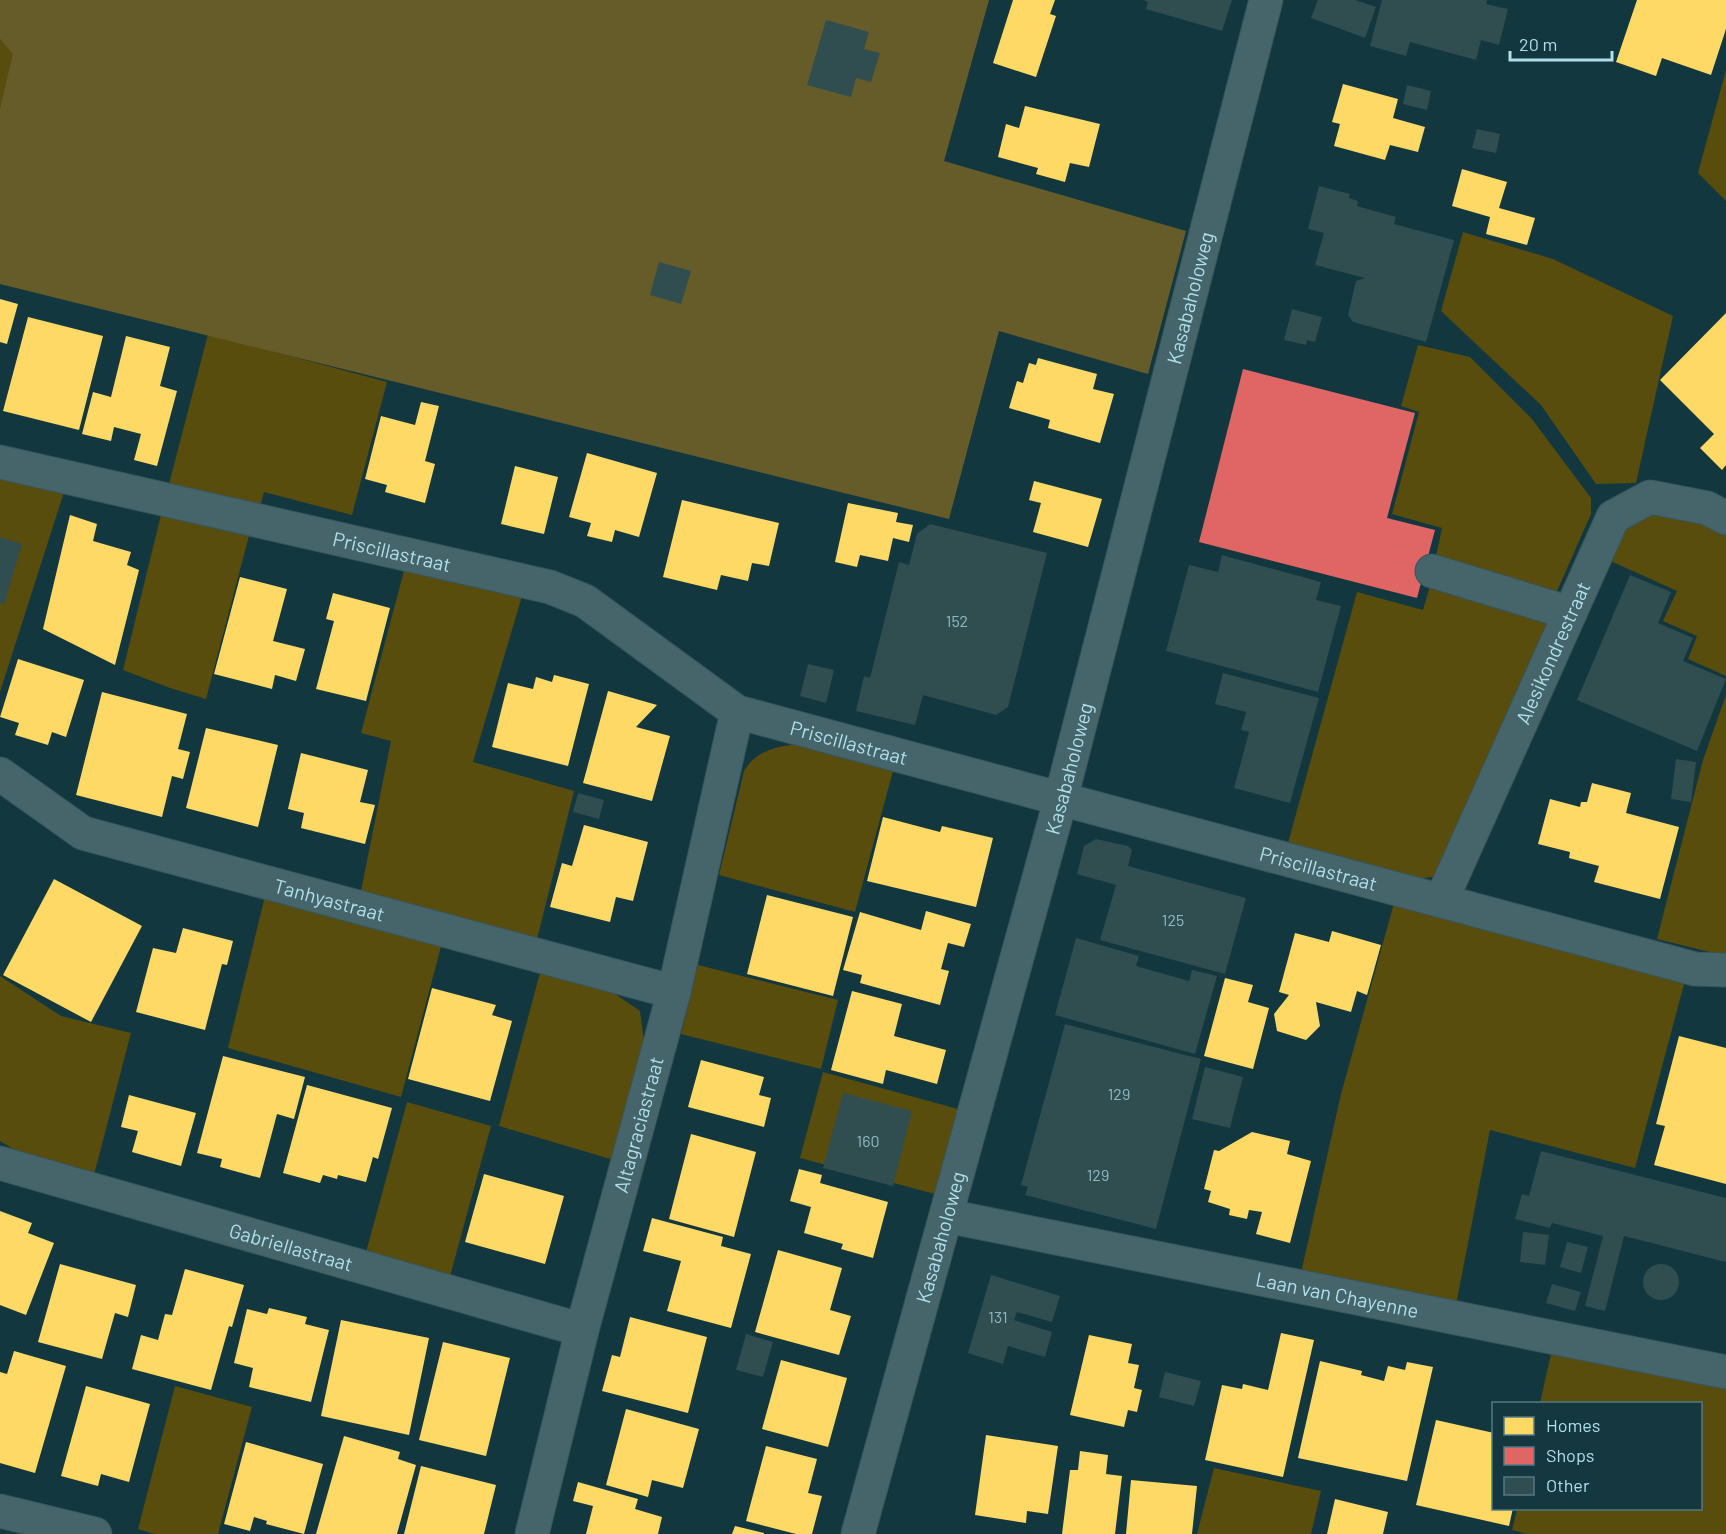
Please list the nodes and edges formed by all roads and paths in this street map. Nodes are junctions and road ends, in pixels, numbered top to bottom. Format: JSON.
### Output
{"nodes":[{"id":1,"x":1266,"y":0,"type":"edge"},
{"id":2,"x":0,"y":462,"type":"edge"},
{"id":3,"x":1726,"y":518,"type":"edge"},
{"id":4,"x":1432,"y":571,"type":"dead end"},
{"id":5,"x":1570,"y":613,"type":"junction"},
{"id":6,"x":737,"y":712,"type":"junction"},
{"id":7,"x":0,"y":774,"type":"edge"},
{"id":8,"x":1061,"y":798,"type":"junction"},
{"id":9,"x":1442,"y":899,"type":"junction"},
{"id":10,"x":1726,"y":970,"type":"edge"},
{"id":11,"x":674,"y":992,"type":"junction"},
{"id":12,"x":0,"y":1163,"type":"edge"},
{"id":13,"x":946,"y":1216,"type":"junction"},
{"id":14,"x":582,"y":1330,"type":"junction"},
{"id":15,"x":1726,"y":1372,"type":"edge"},
{"id":16,"x":0,"y":1510,"type":"edge"},
{"id":17,"x":95,"y":1534,"type":"edge"},
{"id":18,"x":532,"y":1534,"type":"edge"},
{"id":19,"x":858,"y":1534,"type":"edge"}],
"edges":[{"from":1,"to":8,"type":"street","name":"Kasabaholoweg"},
{"from":2,"to":6,"type":"street","name":"Priscillastraat"},
{"from":3,"to":5,"type":"street","name":"Alesikondrestraat"},
{"from":4,"to":5,"type":"street"},
{"from":5,"to":9,"type":"street","name":"Alesikondrestraat"},
{"from":6,"to":8,"type":"street","name":"Priscillastraat"},
{"from":6,"to":11,"type":"street","name":"Altagraciastraat"},
{"from":7,"to":11,"type":"street","name":"Tanhyastraat"},
{"from":8,"to":9,"type":"street","name":"Priscillastraat"},
{"from":8,"to":13,"type":"street","name":"Kasabaholoweg"},
{"from":9,"to":10,"type":"street","name":"Priscillastraat"},
{"from":11,"to":14,"type":"street","name":"Altagraciastraat"},
{"from":12,"to":14,"type":"street","name":"Gabriellastraat"},
{"from":13,"to":15,"type":"street","name":"Laan van Chayenne"},
{"from":13,"to":19,"type":"street","name":"Kasabaholoweg"},
{"from":14,"to":18,"type":"street","name":"Altagraciastraat"},
{"from":16,"to":17,"type":"street"}]}
